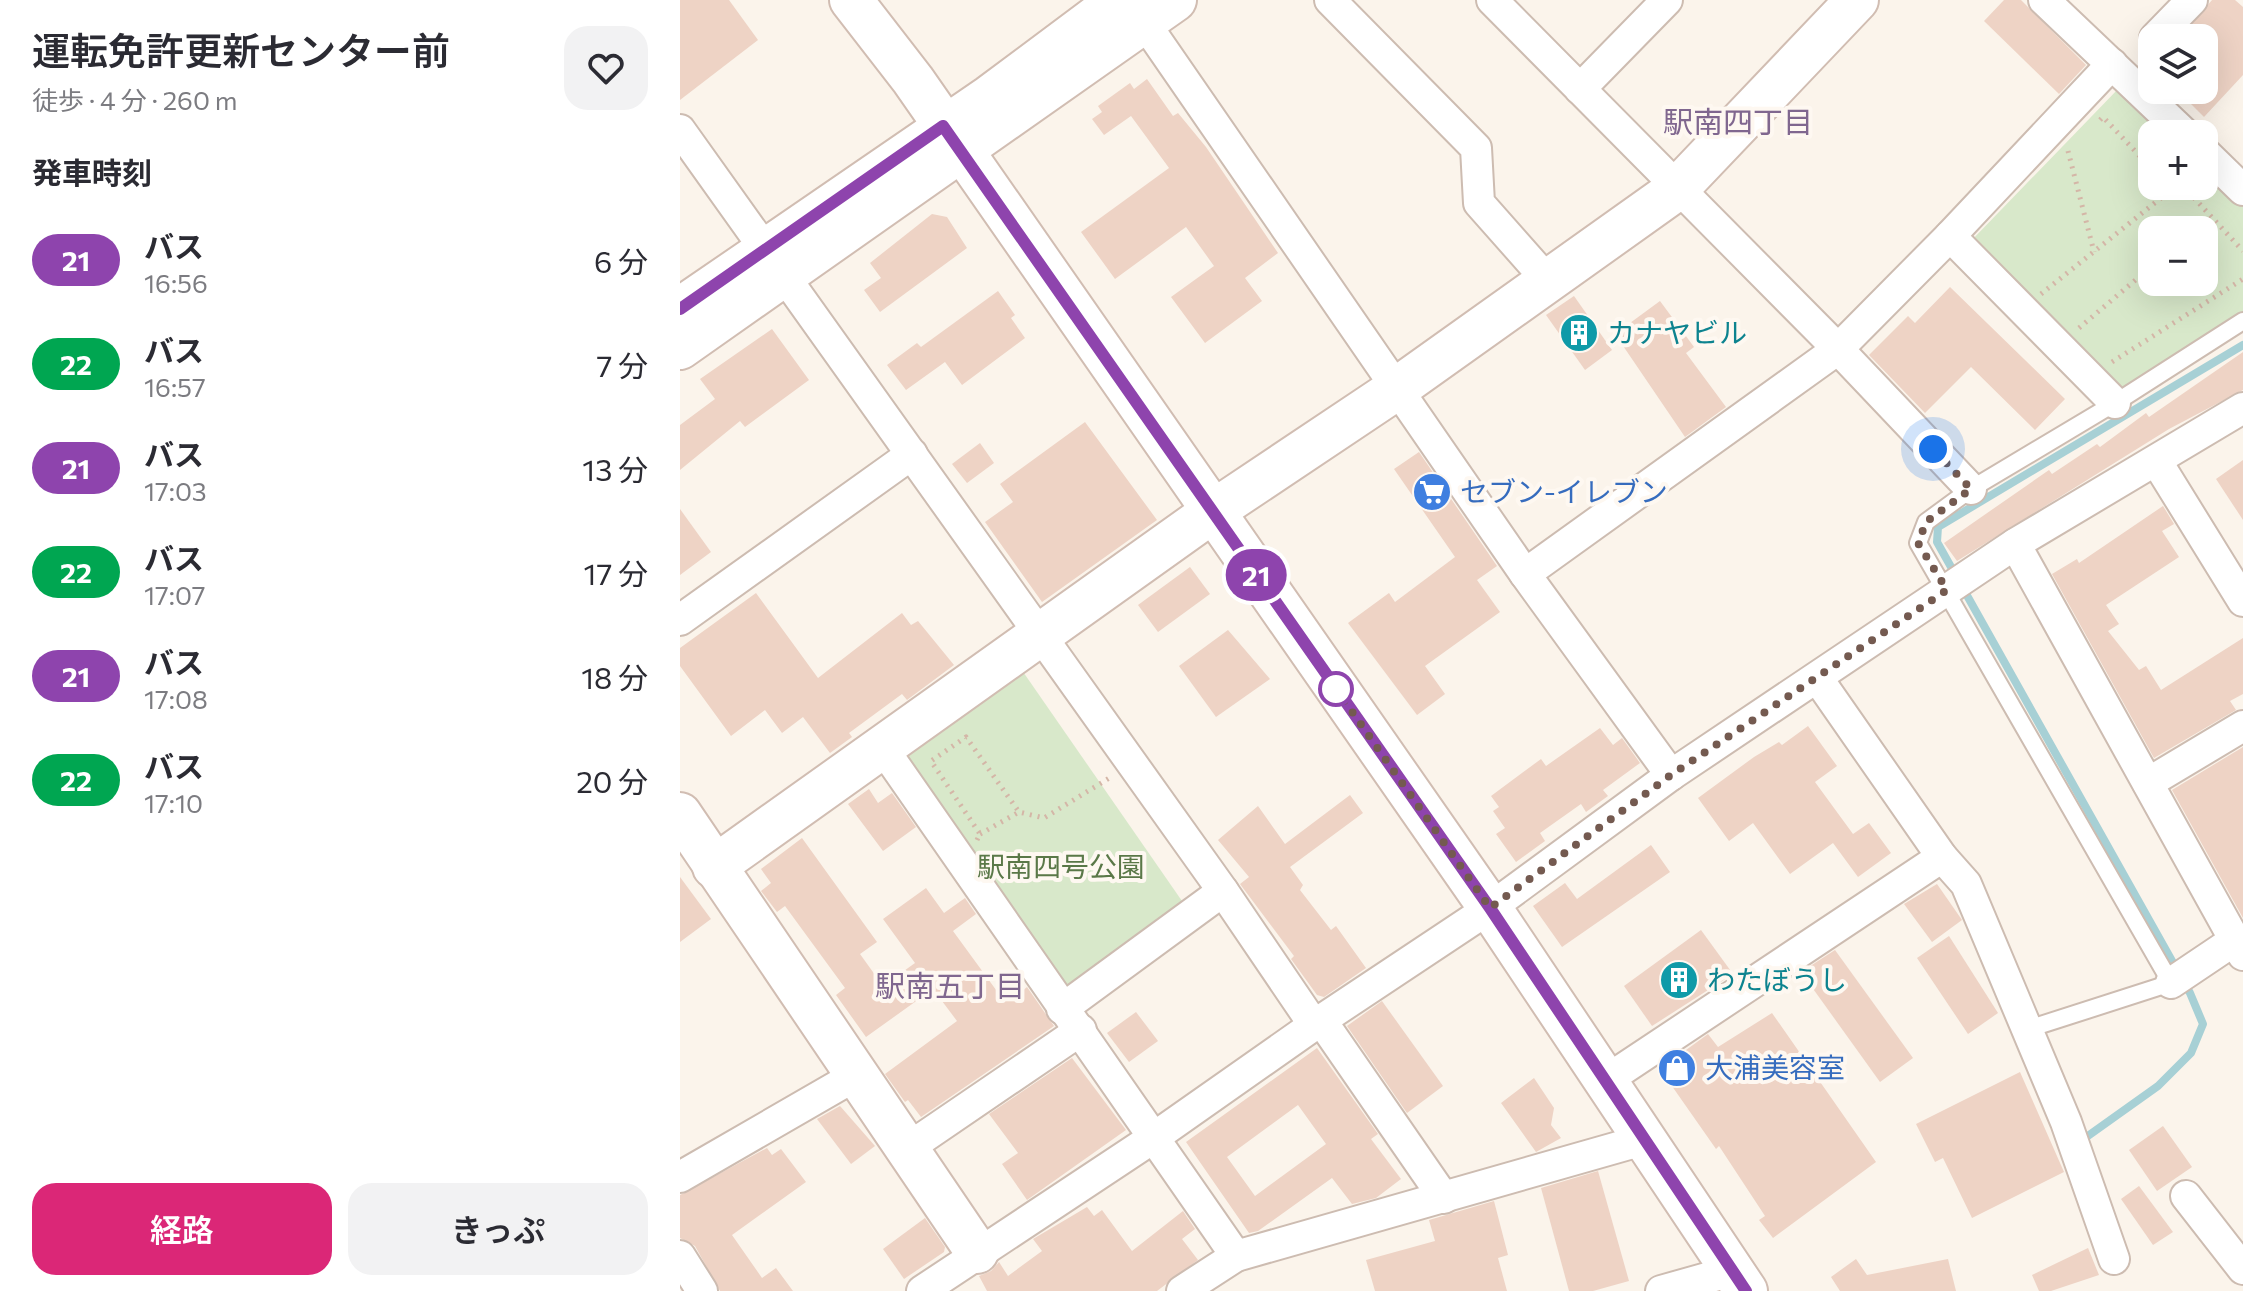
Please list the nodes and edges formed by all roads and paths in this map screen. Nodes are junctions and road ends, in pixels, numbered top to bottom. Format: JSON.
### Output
{"nodes":[{"id":1,"x":851,"y":0,"type":"edge"},
{"id":2,"x":1330,"y":0,"type":"edge"},
{"id":3,"x":1492,"y":0,"type":"edge"},
{"id":4,"x":1667,"y":0,"type":"edge"},
{"id":5,"x":1857,"y":0,"type":"edge"},
{"id":6,"x":2044,"y":0,"type":"edge"},
{"id":7,"x":2192,"y":0,"type":"edge"},
{"id":8,"x":1142,"y":5,"type":"edge"},
{"id":9,"x":2168,"y":24,"type":"edge"},
{"id":10,"x":2138,"y":51,"type":"edge"},
{"id":11,"x":2116,"y":69,"type":"junction"},
{"id":12,"x":1580,"y":89,"type":"junction"},
{"id":13,"x":2170,"y":120,"type":"edge"},
{"id":14,"x":2091,"y":128,"type":"dead end"},
{"id":15,"x":680,"y":130,"type":"edge"},
{"id":16,"x":952,"y":137,"type":"junction"},
{"id":17,"x":2067,"y":149,"type":"dead end"},
{"id":18,"x":2138,"y":154,"type":"edge"},
{"id":19,"x":2218,"y":166,"type":"edge"},
{"id":20,"x":1677,"y":189,"type":"junction"},
{"id":21,"x":2243,"y":190,"type":"edge"},
{"id":22,"x":2156,"y":200,"type":"edge"},
{"id":23,"x":2196,"y":200,"type":"edge"},
{"id":24,"x":2210,"y":216,"type":"edge"},
{"id":25,"x":2218,"y":224,"type":"edge"},
{"id":26,"x":1950,"y":236,"type":"junction"},
{"id":27,"x":2243,"y":251,"type":"edge"},
{"id":28,"x":2094,"y":252,"type":"junction"},
{"id":29,"x":776,"y":263,"type":"junction"},
{"id":30,"x":2138,"y":278,"type":"edge"},
{"id":31,"x":2243,"y":279,"type":"edge"},
{"id":32,"x":1548,"y":281,"type":"junction"},
{"id":33,"x":2034,"y":300,"type":"dead end"},
{"id":34,"x":680,"y":309,"type":"edge"},
{"id":35,"x":2243,"y":321,"type":"edge"},
{"id":36,"x":2072,"y":334,"type":"dead end"},
{"id":37,"x":680,"y":348,"type":"edge"},
{"id":38,"x":1838,"y":349,"type":"junction"},
{"id":39,"x":2107,"y":365,"type":"dead end"},
{"id":40,"x":1399,"y":387,"type":"junction"},
{"id":41,"x":2115,"y":403,"type":"junction"},
{"id":42,"x":2243,"y":408,"type":"edge"},
{"id":43,"x":912,"y":454,"type":"junction"},
{"id":44,"x":2157,"y":462,"type":"junction"},
{"id":45,"x":1971,"y":489,"type":"junction"},
{"id":46,"x":1212,"y":512,"type":"junction"},
{"id":47,"x":2015,"y":544,"type":"junction"},
{"id":48,"x":1525,"y":574,"type":"junction"},
{"id":49,"x":1947,"y":590,"type":"junction"},
{"id":50,"x":2243,"y":601,"type":"edge"},
{"id":51,"x":680,"y":620,"type":"edge"},
{"id":52,"x":1040,"y":634,"type":"junction"},
{"id":53,"x":1818,"y":679,"type":"junction"},
{"id":54,"x":2243,"y":726,"type":"edge"},
{"id":55,"x":882,"y":747,"type":"junction"},
{"id":56,"x":1132,"y":764,"type":"junction"},
{"id":57,"x":1671,"y":775,"type":"junction"},
{"id":58,"x":2148,"y":783,"type":"junction"},
{"id":59,"x":1019,"y":812,"type":"junction"},
{"id":60,"x":680,"y":814,"type":"edge"},
{"id":61,"x":980,"y":834,"type":"junction"},
{"id":62,"x":1942,"y":857,"type":"junction"},
{"id":63,"x":964,"y":866,"type":"junction"},
{"id":64,"x":714,"y":867,"type":"junction"},
{"id":65,"x":1223,"y":891,"type":"junction"},
{"id":66,"x":1490,"y":908,"type":"junction"},
{"id":67,"x":2239,"y":948,"type":"edge"},
{"id":68,"x":2171,"y":983,"type":"junction"},
{"id":69,"x":1072,"y":1019,"type":"junction"},
{"id":70,"x":1317,"y":1023,"type":"junction"},
{"id":71,"x":2028,"y":1029,"type":"junction"},
{"id":72,"x":855,"y":1076,"type":"junction"},
{"id":73,"x":1605,"y":1081,"type":"junction"},
{"id":74,"x":1156,"y":1136,"type":"junction"},
{"id":75,"x":1643,"y":1140,"type":"junction"},
{"id":76,"x":905,"y":1150,"type":"junction"},
{"id":77,"x":680,"y":1177,"type":"edge"},
{"id":78,"x":2186,"y":1196,"type":"dead end"},
{"id":79,"x":1444,"y":1198,"type":"junction"},
{"id":80,"x":977,"y":1252,"type":"junction"},
{"id":81,"x":680,"y":1256,"type":"edge"},
{"id":82,"x":1236,"y":1256,"type":"junction"},
{"id":83,"x":2114,"y":1259,"type":"dead end"},
{"id":84,"x":2243,"y":1269,"type":"edge"},
{"id":85,"x":1739,"y":1281,"type":"edge"},
{"id":86,"x":702,"y":1291,"type":"edge"},
{"id":87,"x":922,"y":1291,"type":"edge"},
{"id":88,"x":1182,"y":1291,"type":"edge"},
{"id":89,"x":1661,"y":1291,"type":"edge"}],
"edges":[{"from":1,"to":16,"type":"street"},
{"from":2,"to":32,"type":"street"},
{"from":3,"to":12,"type":"street"},
{"from":4,"to":12,"type":"street"},
{"from":5,"to":20,"type":"street"},
{"from":6,"to":11,"type":"street"},
{"from":7,"to":9,"type":"street"},
{"from":8,"to":16,"type":"street"},
{"from":8,"to":40,"type":"street"},
{"from":10,"to":11,"type":"street"},
{"from":11,"to":13,"type":"street"},
{"from":11,"to":26,"type":"street"},
{"from":12,"to":20,"type":"street"},
{"from":14,"to":18,"type":"path"},
{"from":15,"to":29,"type":"street"},
{"from":16,"to":29,"type":"street"},
{"from":16,"to":46,"type":"street"},
{"from":17,"to":28,"type":"path"},
{"from":19,"to":21,"type":"street"},
{"from":20,"to":32,"type":"street"},
{"from":20,"to":38,"type":"street"},
{"from":22,"to":28,"type":"path"},
{"from":23,"to":24,"type":"path"},
{"from":25,"to":27,"type":"path"},
{"from":26,"to":38,"type":"street"},
{"from":26,"to":41,"type":"street"},
{"from":28,"to":33,"type":"path"},
{"from":29,"to":34,"type":"street"},
{"from":29,"to":37,"type":"street"},
{"from":29,"to":43,"type":"street"},
{"from":30,"to":36,"type":"path"},
{"from":31,"to":39,"type":"path"},
{"from":32,"to":40,"type":"street"},
{"from":35,"to":41,"type":"lane"},
{"from":38,"to":45,"type":"street"},
{"from":38,"to":48,"type":"street"},
{"from":40,"to":46,"type":"street"},
{"from":40,"to":48,"type":"street"},
{"from":41,"to":45,"type":"lane"},
{"from":42,"to":44,"type":"street"},
{"from":43,"to":51,"type":"street"},
{"from":43,"to":52,"type":"street"},
{"from":44,"to":47,"type":"street"},
{"from":44,"to":50,"type":"street"},
{"from":45,"to":49,"type":"lane"},
{"from":46,"to":52,"type":"street"},
{"from":46,"to":66,"type":"street"},
{"from":47,"to":49,"type":"street"},
{"from":47,"to":58,"type":"street"},
{"from":48,"to":57,"type":"street"},
{"from":49,"to":53,"type":"street"},
{"from":49,"to":68,"type":"lane"},
{"from":52,"to":55,"type":"street"},
{"from":52,"to":56,"type":"street"},
{"from":53,"to":57,"type":"street"},
{"from":53,"to":62,"type":"street"},
{"from":54,"to":58,"type":"street"},
{"from":55,"to":63,"type":"street"},
{"from":55,"to":64,"type":"street"},
{"from":56,"to":59,"type":"path"},
{"from":56,"to":65,"type":"street"},
{"from":57,"to":66,"type":"street"},
{"from":58,"to":67,"type":"street"},
{"from":59,"to":61,"type":"path"},
{"from":59,"to":61,"type":"path"},
{"from":60,"to":64,"type":"street"},
{"from":61,"to":63,"type":"path"},
{"from":62,"to":71,"type":"street"},
{"from":62,"to":73,"type":"street"},
{"from":63,"to":69,"type":"street"},
{"from":64,"to":72,"type":"street"},
{"from":65,"to":69,"type":"street"},
{"from":65,"to":70,"type":"street"},
{"from":66,"to":70,"type":"street"},
{"from":66,"to":73,"type":"street"},
{"from":67,"to":68,"type":"street"},
{"from":68,"to":71,"type":"lane"},
{"from":69,"to":74,"type":"street"},
{"from":69,"to":76,"type":"street"},
{"from":70,"to":74,"type":"street"},
{"from":70,"to":79,"type":"street"},
{"from":71,"to":83,"type":"street"},
{"from":72,"to":76,"type":"street"},
{"from":72,"to":77,"type":"street"},
{"from":73,"to":75,"type":"street"},
{"from":74,"to":80,"type":"street"},
{"from":74,"to":82,"type":"street"},
{"from":75,"to":79,"type":"street"},
{"from":75,"to":85,"type":"street"},
{"from":76,"to":80,"type":"street"},
{"from":78,"to":84,"type":"street"},
{"from":79,"to":82,"type":"street"},
{"from":80,"to":87,"type":"street"},
{"from":81,"to":86,"type":"street"},
{"from":82,"to":88,"type":"street"},
{"from":85,"to":89,"type":"street"}]}
